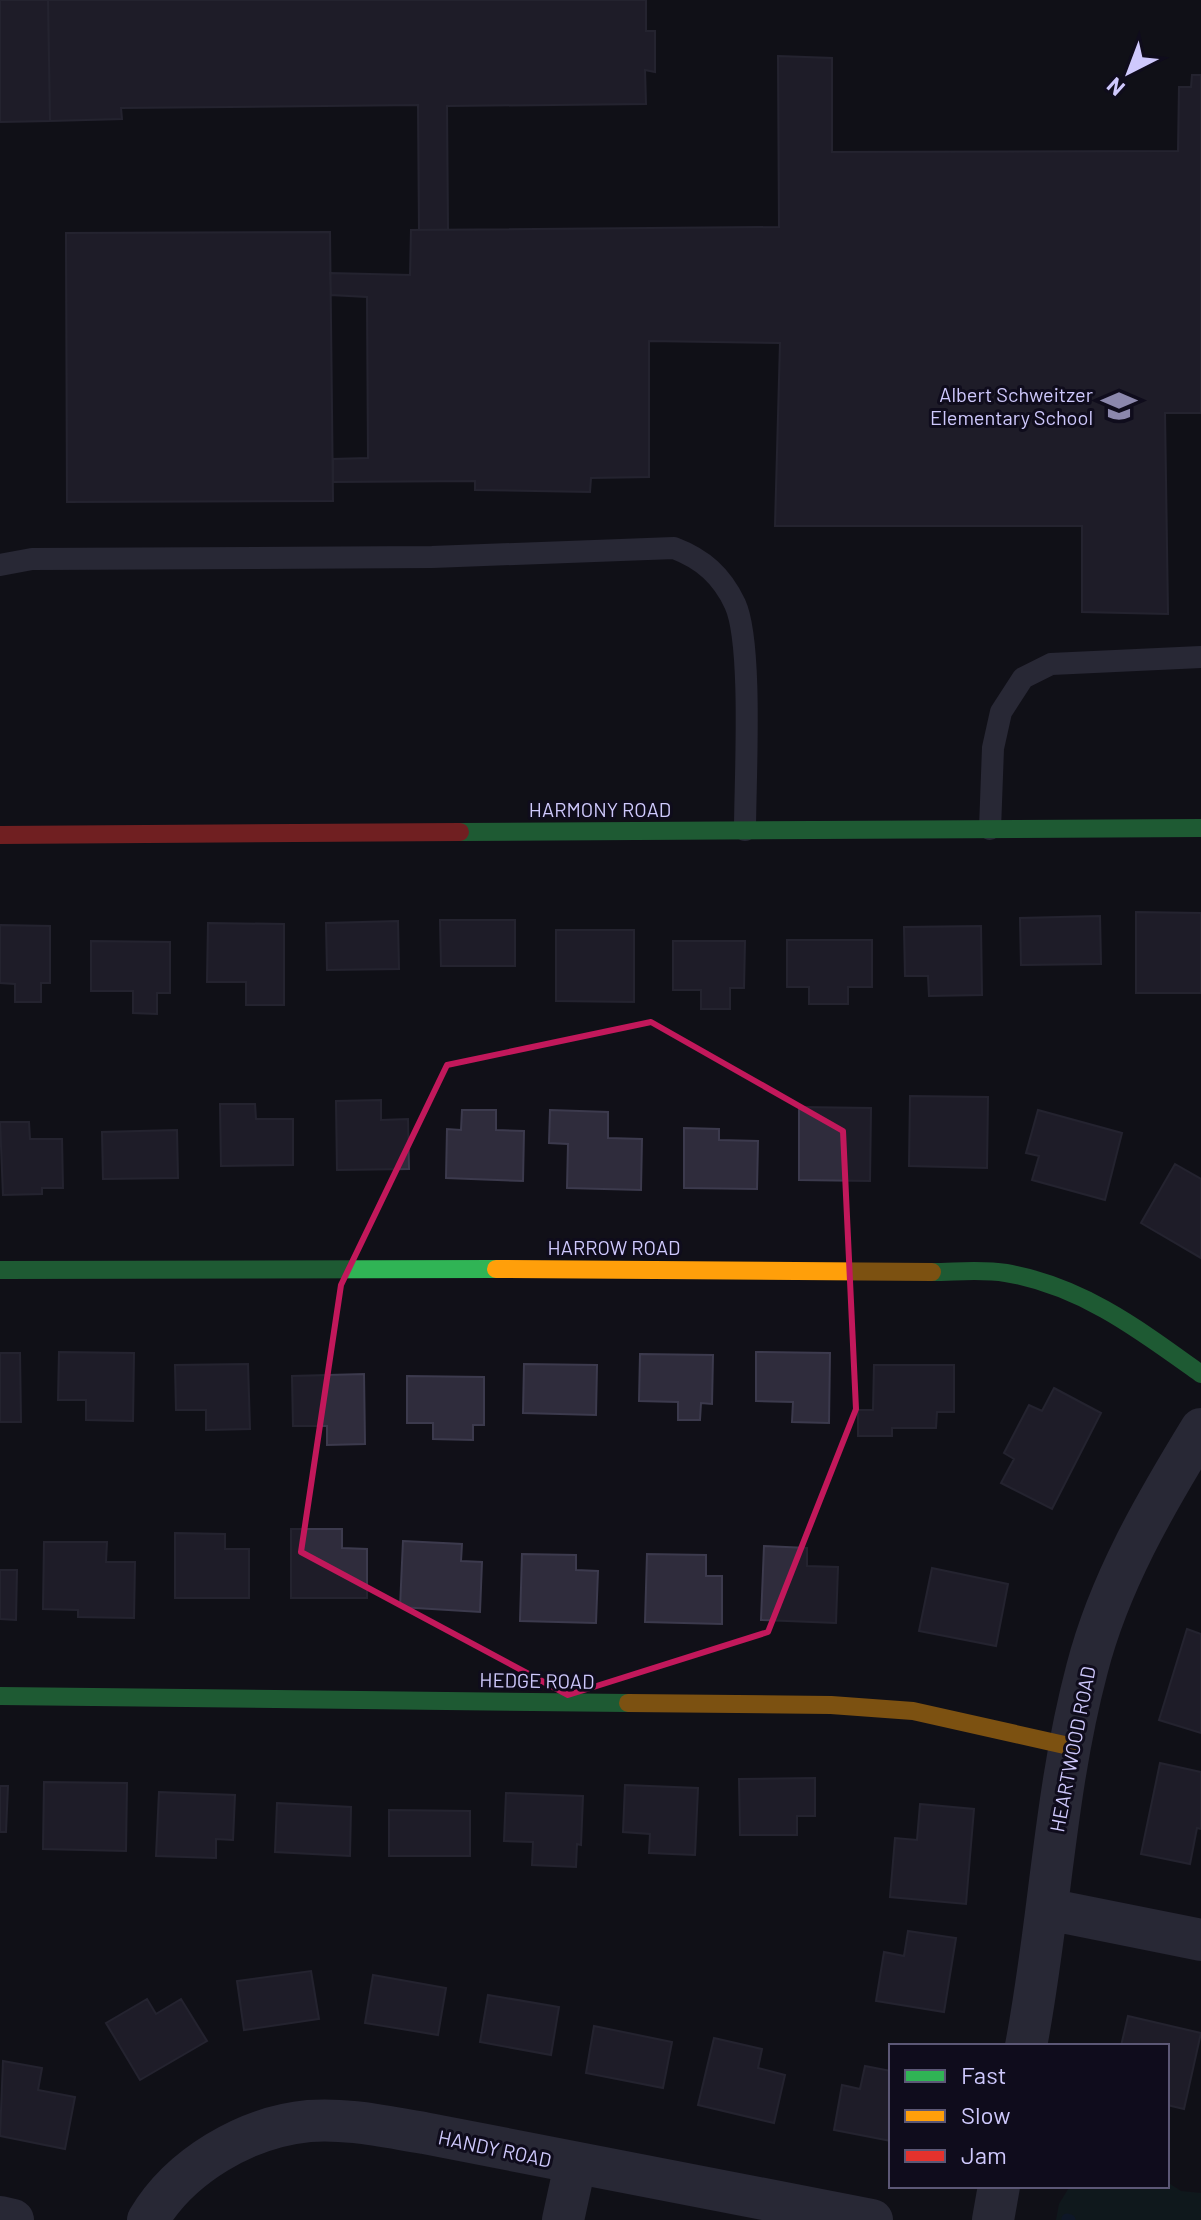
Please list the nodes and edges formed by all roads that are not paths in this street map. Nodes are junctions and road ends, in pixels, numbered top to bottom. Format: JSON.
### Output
{"nodes":[{"id":1,"x":0,"y":565,"type":"edge"},
{"id":2,"x":1201,"y":657,"type":"edge"},
{"id":3,"x":1201,"y":828,"type":"edge"},
{"id":4,"x":990,"y":829,"type":"junction"},
{"id":5,"x":745,"y":830,"type":"junction"},
{"id":6,"x":0,"y":835,"type":"edge"},
{"id":7,"x":0,"y":1270,"type":"edge"},
{"id":8,"x":1201,"y":1374,"type":"edge"},
{"id":9,"x":1201,"y":1429,"type":"edge"},
{"id":10,"x":0,"y":1696,"type":"edge"},
{"id":11,"x":1069,"y":1746,"type":"junction"},
{"id":12,"x":1047,"y":1909,"type":"junction"},
{"id":13,"x":1201,"y":1940,"type":"edge"},
{"id":14,"x":1026,"y":2044,"type":"edge"},
{"id":15,"x":575,"y":2165,"type":"junction"},
{"id":16,"x":999,"y":2188,"type":"edge"},
{"id":17,"x":0,"y":2217,"type":"edge"},
{"id":18,"x":13,"y":2220,"type":"edge"},
{"id":19,"x":148,"y":2220,"type":"edge"},
{"id":20,"x":563,"y":2220,"type":"edge"},
{"id":21,"x":872,"y":2220,"type":"edge"},
{"id":22,"x":993,"y":2220,"type":"edge"}],
"edges":[{"from":1,"to":5,"type":"lane"},
{"from":2,"to":4,"type":"lane"},
{"from":3,"to":4,"type":"street","name":"HARMONY ROAD"},
{"from":4,"to":5,"type":"street","name":"HARMONY ROAD"},
{"from":5,"to":6,"type":"street","name":"HARMONY ROAD"},
{"from":7,"to":8,"type":"street","name":"HARROW ROAD"},
{"from":9,"to":11,"type":"street","name":"HEARTWOOD ROAD"},
{"from":10,"to":11,"type":"street","name":"HEDGE ROAD"},
{"from":11,"to":12,"type":"street","name":"HEARTWOOD ROAD"},
{"from":12,"to":13,"type":"street"},
{"from":12,"to":14,"type":"street","name":"HEARTWOOD ROAD"},
{"from":15,"to":19,"type":"street","name":"HANDY ROAD"},
{"from":15,"to":20,"type":"street"},
{"from":15,"to":21,"type":"street","name":"HANDY ROAD"},
{"from":16,"to":22,"type":"street"},
{"from":17,"to":18,"type":"street"}]}
